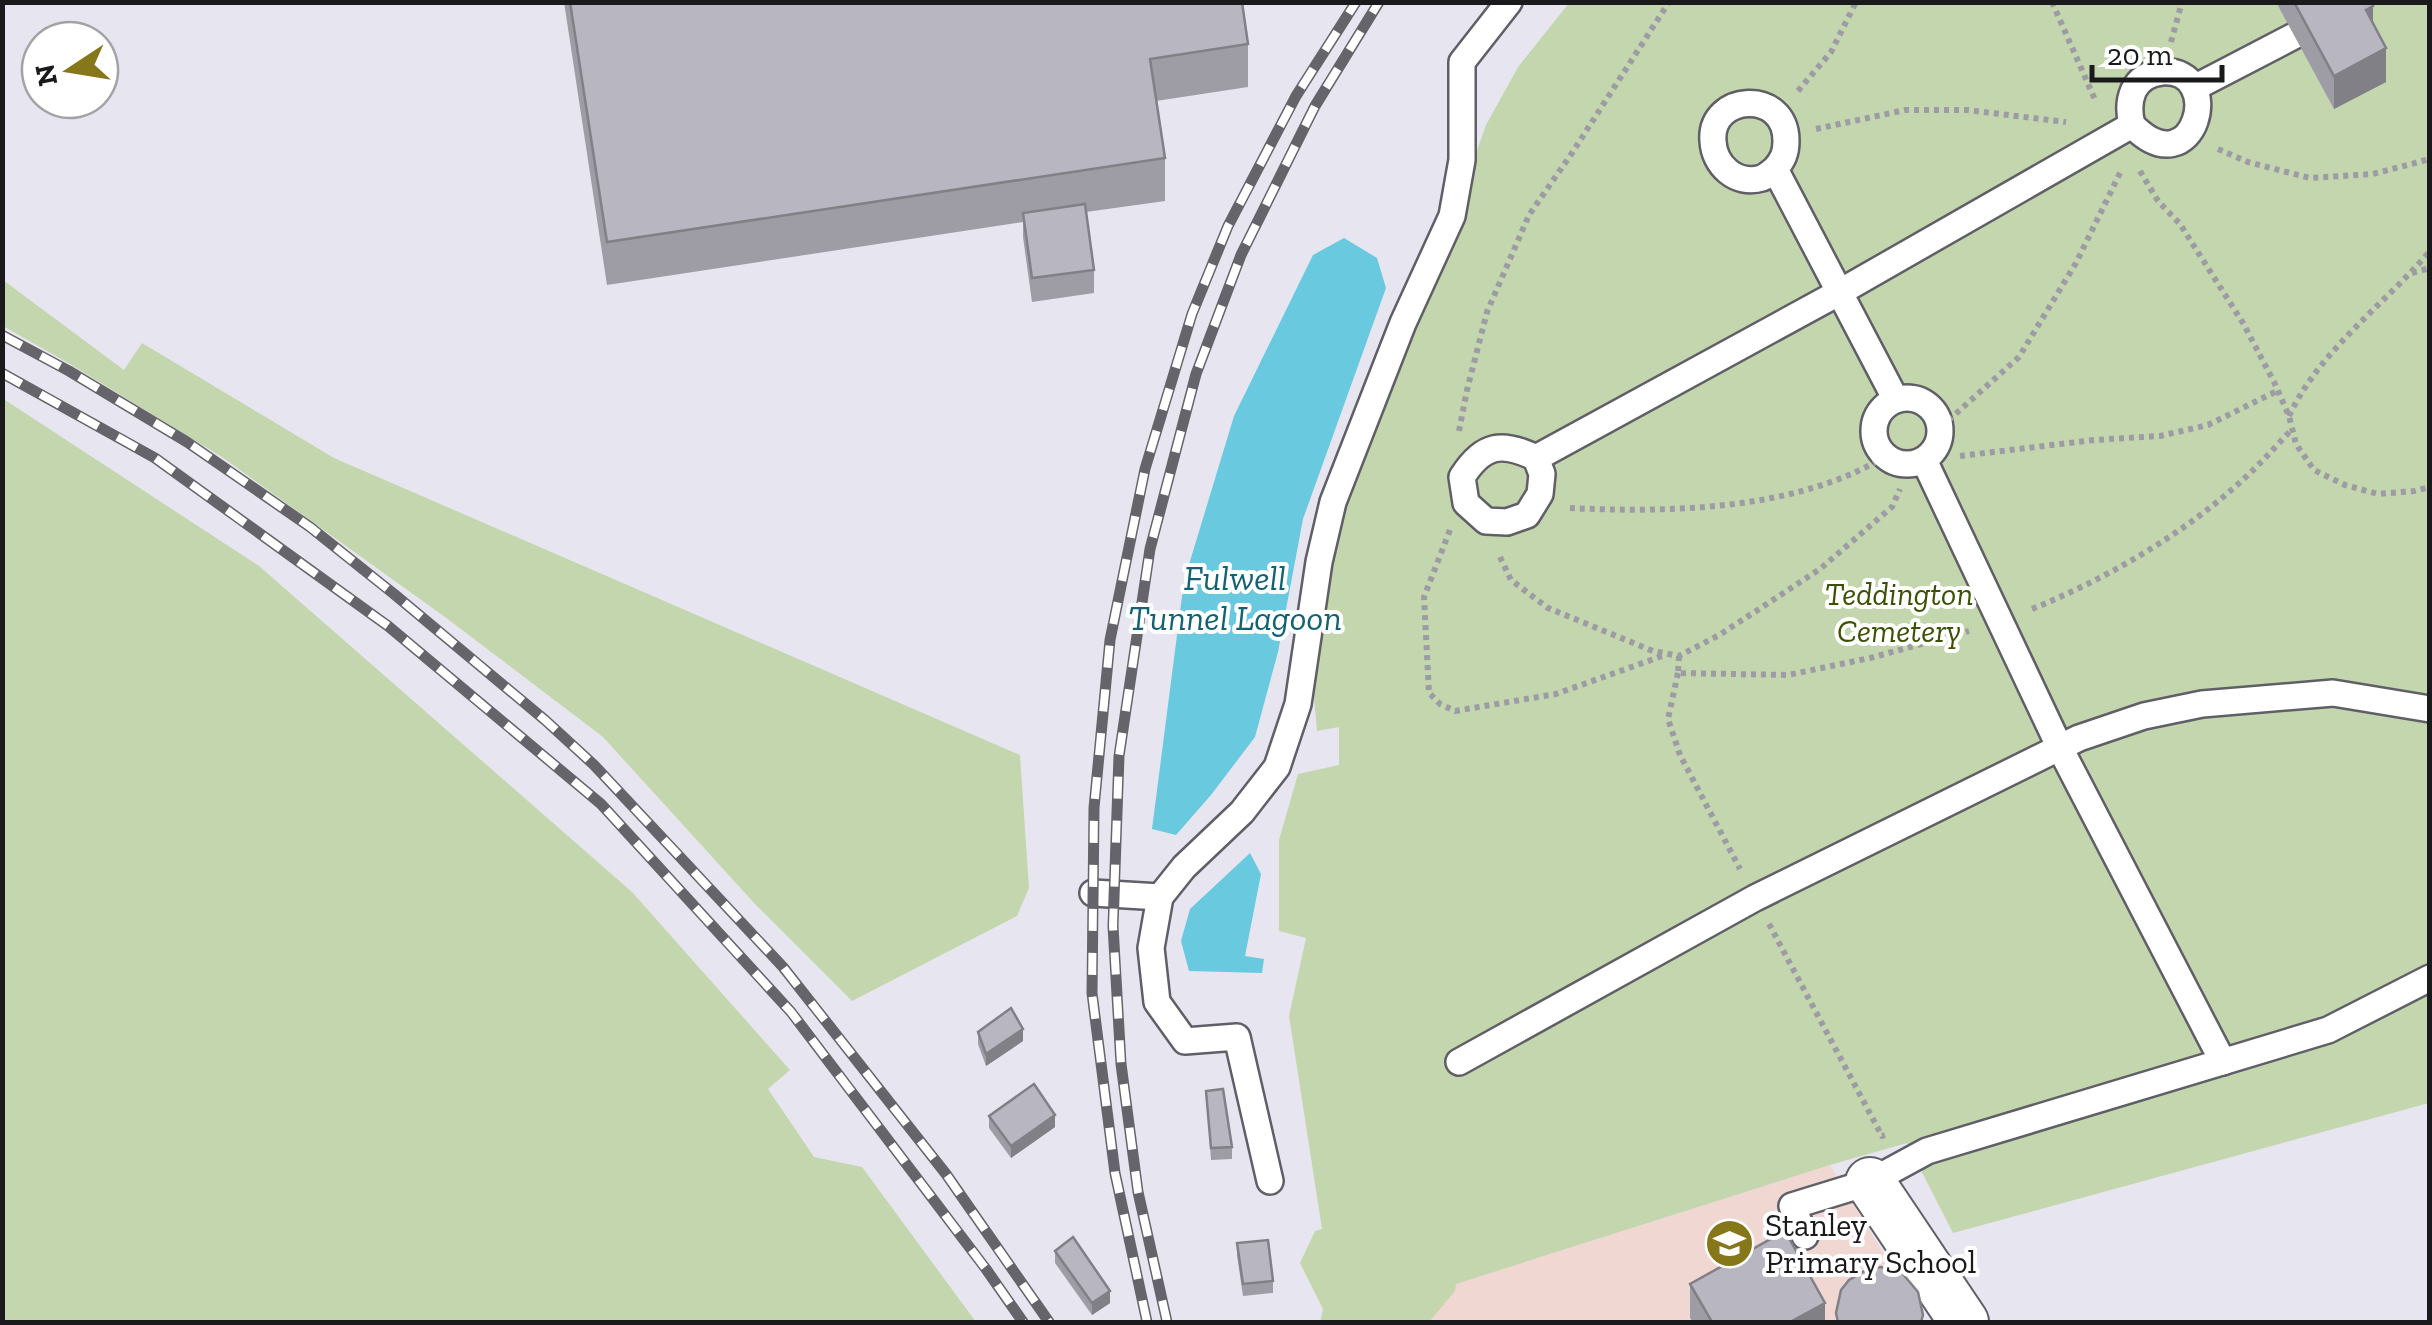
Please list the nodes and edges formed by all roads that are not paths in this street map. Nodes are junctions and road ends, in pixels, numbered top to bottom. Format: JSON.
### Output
{"nodes":[{"id":1,"x":1510,"y":2,"type":"edge"},
{"id":2,"x":2294,"y":36,"type":"edge"},
{"id":3,"x":2194,"y":88,"type":"junction"},
{"id":4,"x":2126,"y":137,"type":"junction"},
{"id":5,"x":1776,"y":169,"type":"junction"},
{"id":6,"x":1840,"y":292,"type":"junction"},
{"id":7,"x":1896,"y":400,"type":"junction"},
{"id":8,"x":1928,"y":450,"type":"junction"},
{"id":9,"x":1536,"y":458,"type":"junction"},
{"id":10,"x":2430,"y":709,"type":"edge"},
{"id":11,"x":2060,"y":748,"type":"junction"},
{"id":12,"x":1093,"y":893,"type":"dead end"},
{"id":13,"x":1160,"y":897,"type":"junction"},
{"id":14,"x":2430,"y":978,"type":"edge"},
{"id":15,"x":1458,"y":1062,"type":"dead end"},
{"id":16,"x":2222,"y":1062,"type":"junction"},
{"id":17,"x":1270,"y":1181,"type":"dead end"},
{"id":18,"x":1870,"y":1182,"type":"junction"},
{"id":19,"x":1805,"y":1236,"type":"dead end"},
{"id":20,"x":1964,"y":1322,"type":"edge"}],
"edges":[{"from":1,"to":13,"type":"lane"},
{"from":2,"to":3,"type":"lane"},
{"from":3,"to":4,"type":"lane"},
{"from":3,"to":4,"type":"lane"},
{"from":4,"to":6,"type":"lane"},
{"from":5,"to":5,"type":"lane"},
{"from":5,"to":6,"type":"lane"},
{"from":6,"to":7,"type":"lane"},
{"from":6,"to":9,"type":"lane"},
{"from":7,"to":8,"type":"lane"},
{"from":7,"to":8,"type":"lane"},
{"from":8,"to":11,"type":"lane"},
{"from":9,"to":9,"type":"lane"},
{"from":10,"to":11,"type":"lane"},
{"from":11,"to":15,"type":"lane"},
{"from":11,"to":16,"type":"lane"},
{"from":12,"to":13,"type":"lane"},
{"from":13,"to":17,"type":"lane"},
{"from":14,"to":16,"type":"lane"},
{"from":16,"to":18,"type":"lane"},
{"from":18,"to":19,"type":"lane"},
{"from":18,"to":20,"type":"street"}]}
